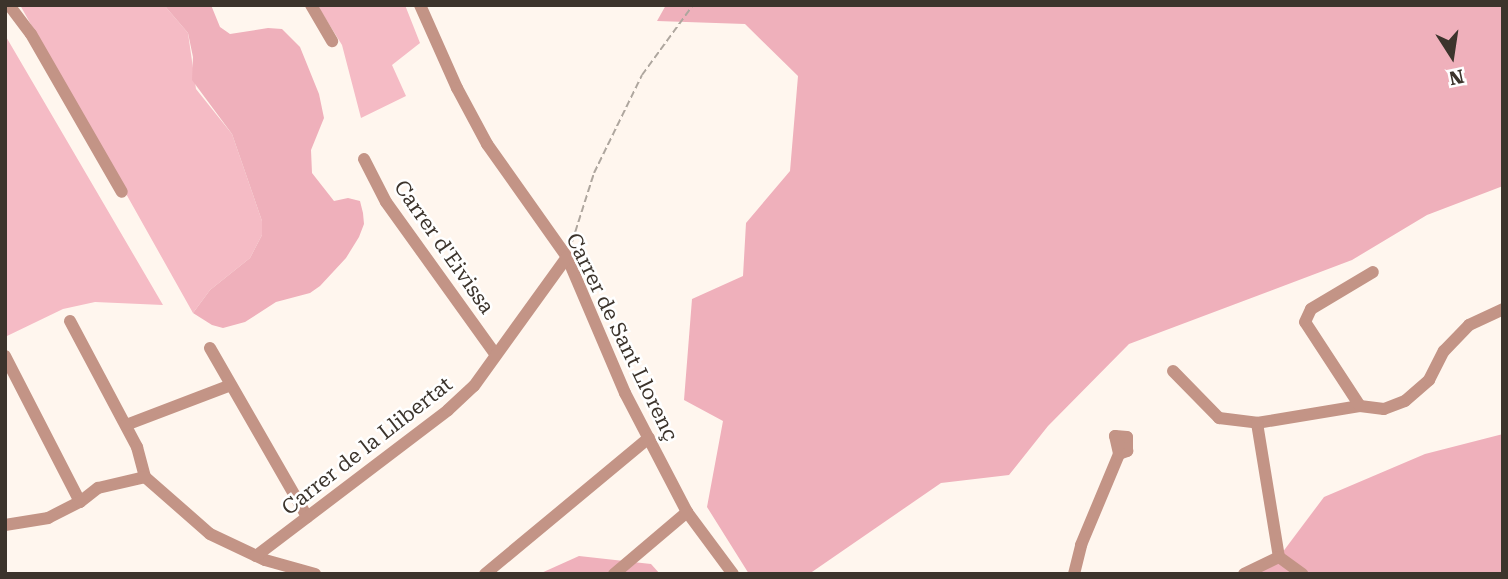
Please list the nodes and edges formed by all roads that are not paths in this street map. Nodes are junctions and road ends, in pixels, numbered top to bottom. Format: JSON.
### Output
{"nodes":[{"id":1,"x":9,"y":5,"type":"edge"},
{"id":2,"x":311,"y":5,"type":"edge"},
{"id":3,"x":420,"y":5,"type":"edge"},
{"id":4,"x":332,"y":41,"type":"dead end"},
{"id":5,"x":364,"y":159,"type":"dead end"},
{"id":6,"x":122,"y":192,"type":"dead end"},
{"id":7,"x":567,"y":257,"type":"junction"},
{"id":8,"x":1373,"y":272,"type":"dead end"},
{"id":9,"x":1503,"y":309,"type":"edge"},
{"id":10,"x":70,"y":321,"type":"dead end"},
{"id":11,"x":210,"y":348,"type":"dead end"},
{"id":12,"x":496,"y":355,"type":"junction"},
{"id":13,"x":5,"y":356,"type":"edge"},
{"id":14,"x":1173,"y":370,"type":"dead end"},
{"id":15,"x":231,"y":385,"type":"junction"},
{"id":16,"x":1360,"y":406,"type":"junction"},
{"id":17,"x":1257,"y":423,"type":"junction"},
{"id":18,"x":126,"y":425,"type":"junction"},
{"id":19,"x":649,"y":439,"type":"junction"},
{"id":20,"x":1119,"y":454,"type":"dead end"},
{"id":21,"x":145,"y":477,"type":"junction"},
{"id":22,"x":80,"y":502,"type":"junction"},
{"id":23,"x":687,"y":512,"type":"junction"},
{"id":24,"x":307,"y":517,"type":"junction"},
{"id":25,"x":5,"y":525,"type":"edge"},
{"id":26,"x":257,"y":556,"type":"junction"},
{"id":27,"x":1279,"y":557,"type":"junction"},
{"id":28,"x":315,"y":574,"type":"edge"},
{"id":29,"x":485,"y":574,"type":"edge"},
{"id":30,"x":614,"y":574,"type":"edge"},
{"id":31,"x":733,"y":574,"type":"edge"},
{"id":32,"x":1074,"y":574,"type":"edge"},
{"id":33,"x":1244,"y":574,"type":"edge"},
{"id":34,"x":1302,"y":574,"type":"edge"}],
"edges":[{"from":1,"to":6,"type":"street"},
{"from":2,"to":4,"type":"street"},
{"from":3,"to":7,"type":"street","name":"Carrer de Sant Llorenç"},
{"from":5,"to":12,"type":"street","name":"Carrer d'Eivissa"},
{"from":7,"to":12,"type":"street","name":"Carrer de la Llibertat"},
{"from":7,"to":19,"type":"street","name":"Carrer de Sant Llorenç"},
{"from":8,"to":16,"type":"street"},
{"from":9,"to":16,"type":"street"},
{"from":10,"to":18,"type":"street"},
{"from":11,"to":15,"type":"street"},
{"from":12,"to":24,"type":"street","name":"Carrer de la Llibertat"},
{"from":13,"to":22,"type":"street"},
{"from":14,"to":17,"type":"street"},
{"from":15,"to":18,"type":"street"},
{"from":15,"to":24,"type":"street"},
{"from":16,"to":17,"type":"street"},
{"from":17,"to":27,"type":"street"},
{"from":18,"to":21,"type":"street"},
{"from":19,"to":23,"type":"street","name":"Carrer de Sant Llorenç"},
{"from":19,"to":29,"type":"street"},
{"from":20,"to":32,"type":"street"},
{"from":21,"to":22,"type":"street"},
{"from":21,"to":26,"type":"street"},
{"from":22,"to":25,"type":"street"},
{"from":23,"to":30,"type":"street"},
{"from":23,"to":31,"type":"street","name":"Carrer de Sant Llorenç"},
{"from":24,"to":26,"type":"street","name":"Carrer de la Llibertat"},
{"from":26,"to":28,"type":"street"},
{"from":27,"to":33,"type":"street"},
{"from":27,"to":34,"type":"street"}]}
